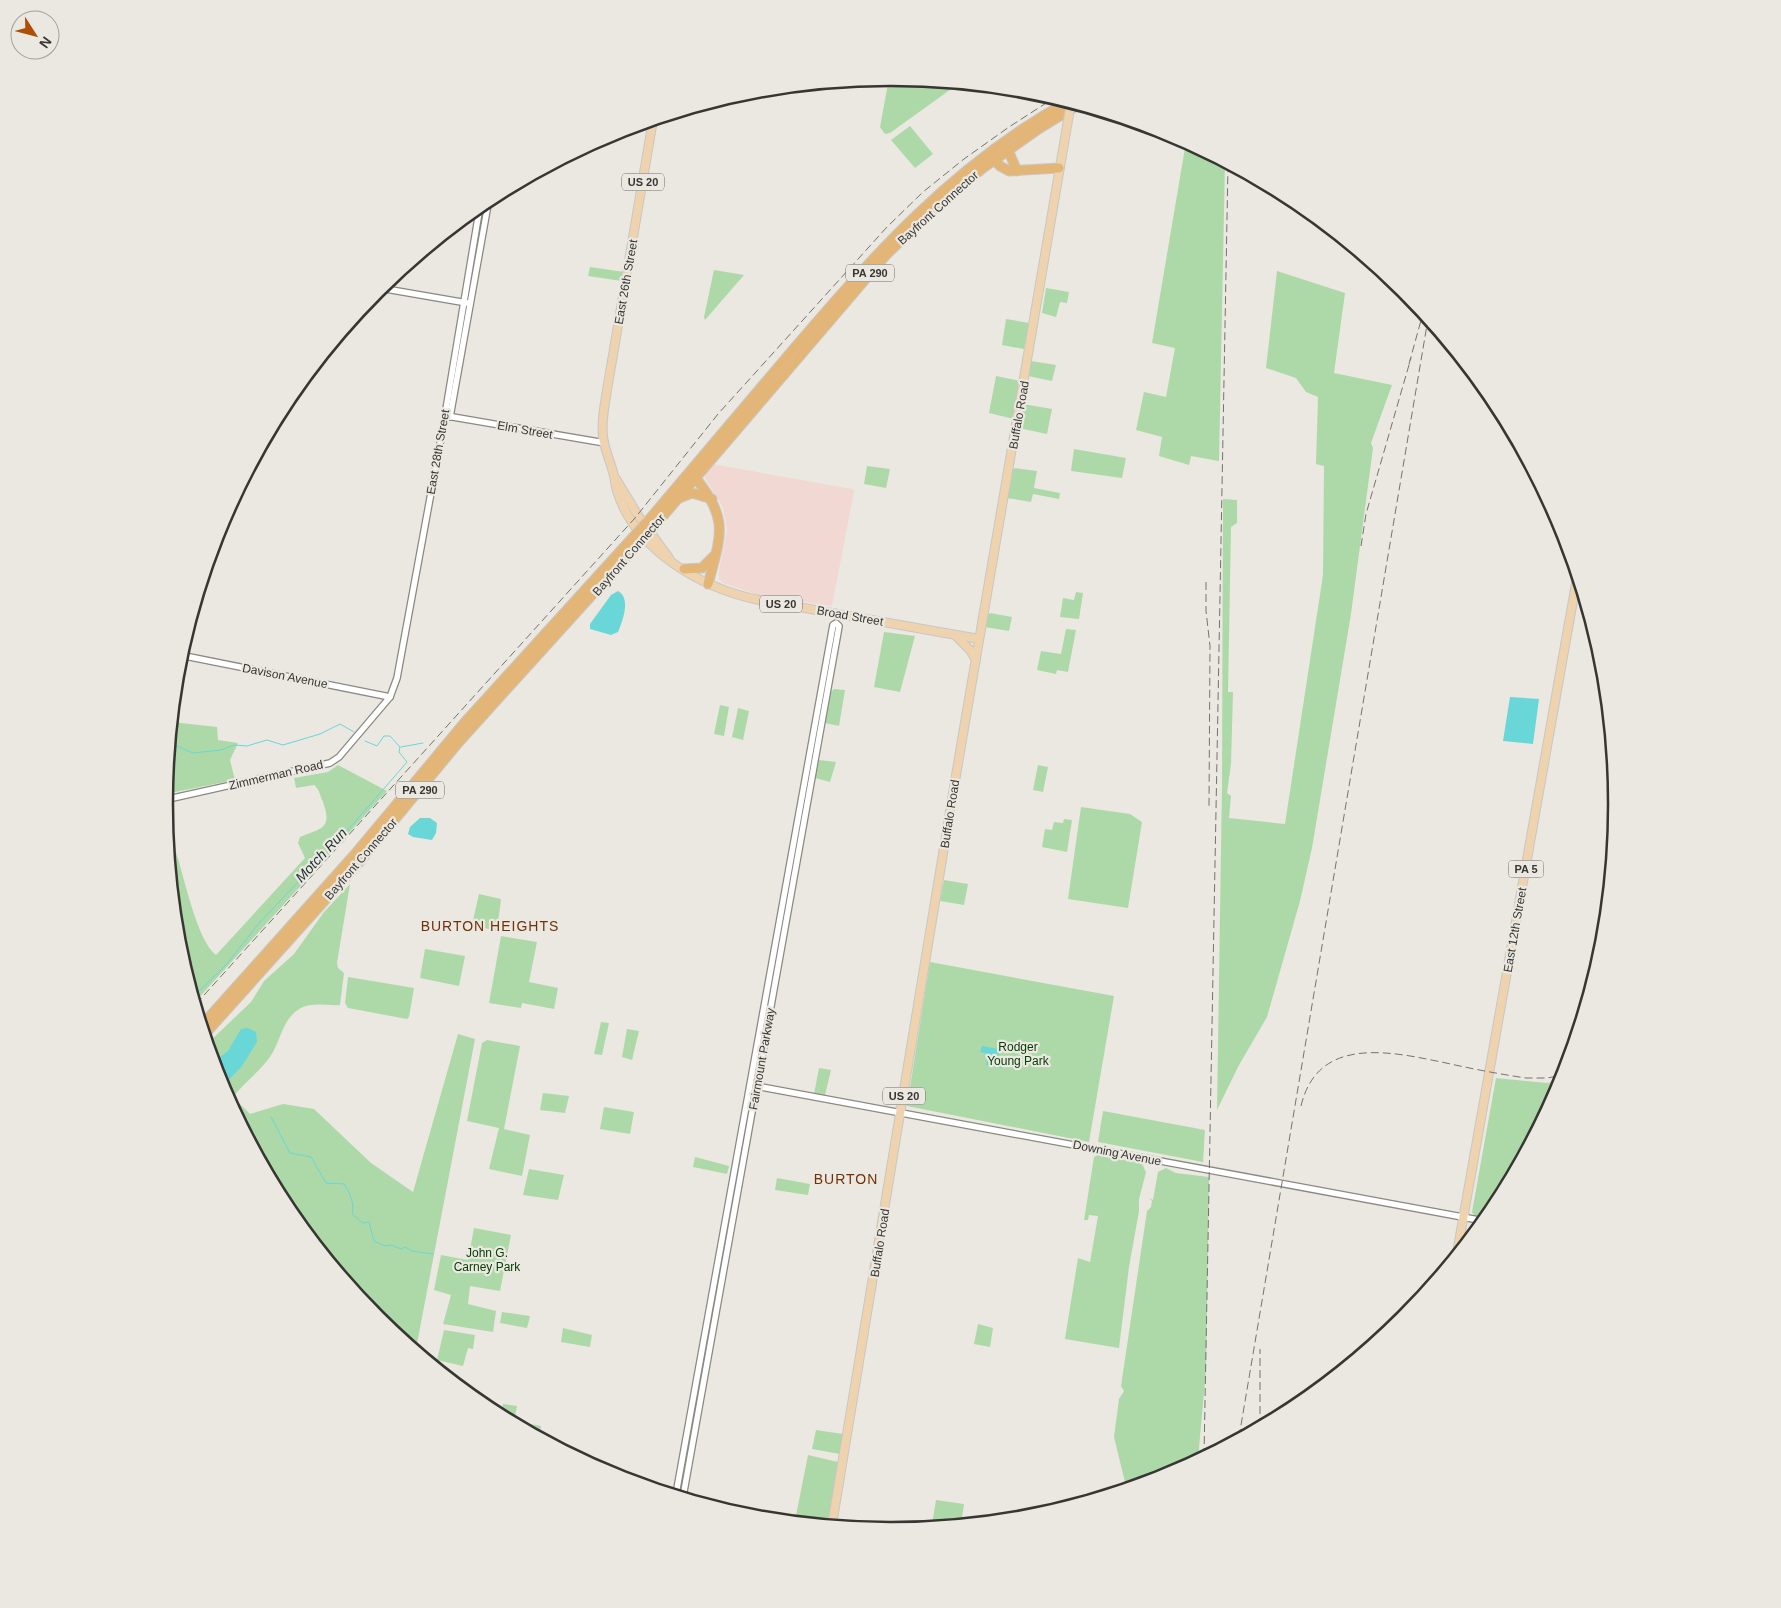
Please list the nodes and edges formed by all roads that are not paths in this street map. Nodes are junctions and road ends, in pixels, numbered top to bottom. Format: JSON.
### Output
{"nodes":[{"id":1,"x":1060,"y":107,"type":"edge"},
{"id":2,"x":1070,"y":110,"type":"edge"},
{"id":3,"x":1071,"y":110,"type":"edge"},
{"id":4,"x":652,"y":127,"type":"edge"},
{"id":5,"x":1008,"y":150,"type":"junction"},
{"id":6,"x":991,"y":157,"type":"junction"},
{"id":7,"x":1059,"y":168,"type":"junction"},
{"id":8,"x":1017,"y":171,"type":"junction"},
{"id":9,"x":487,"y":211,"type":"edge"},
{"id":10,"x":478,"y":217,"type":"edge"},
{"id":11,"x":390,"y":290,"type":"edge"},
{"id":12,"x":463,"y":302,"type":"junction"},
{"id":13,"x":471,"y":304,"type":"junction"},
{"id":14,"x":448,"y":416,"type":"junction"},
{"id":15,"x":605,"y":444,"type":"junction"},
{"id":16,"x":693,"y":474,"type":"junction"},
{"id":17,"x":678,"y":498,"type":"junction"},
{"id":18,"x":712,"y":499,"type":"junction"},
{"id":19,"x":653,"y":520,"type":"junction"},
{"id":20,"x":634,"y":543,"type":"junction"},
{"id":21,"x":717,"y":552,"type":"junction"},
{"id":22,"x":684,"y":569,"type":"junction"},
{"id":23,"x":708,"y":584,"type":"junction"},
{"id":24,"x":1575,"y":589,"type":"edge"},
{"id":25,"x":838,"y":614,"type":"junction"},
{"id":26,"x":836,"y":623,"type":"junction"},
{"id":27,"x":955,"y":635,"type":"junction"},
{"id":28,"x":979,"y":639,"type":"junction"},
{"id":29,"x":189,"y":657,"type":"edge"},
{"id":30,"x":976,"y":660,"type":"junction"},
{"id":31,"x":390,"y":697,"type":"junction"},
{"id":32,"x":173,"y":798,"type":"edge"},
{"id":33,"x":206,"y":1020,"type":"edge"},
{"id":34,"x":209,"y":1029,"type":"edge"},
{"id":35,"x":750,"y":1085,"type":"junction"},
{"id":36,"x":757,"y":1086,"type":"junction"},
{"id":37,"x":901,"y":1112,"type":"junction"},
{"id":38,"x":1464,"y":1217,"type":"junction"},
{"id":39,"x":1475,"y":1219,"type":"edge"},
{"id":40,"x":1459,"y":1242,"type":"edge"},
{"id":41,"x":677,"y":1489,"type":"edge"},
{"id":42,"x":685,"y":1491,"type":"edge"},
{"id":43,"x":833,"y":1519,"type":"edge"}],
"edges":[{"from":1,"to":6,"type":"highway","name":"Bayfront Connector","number":"PA 290"},
{"from":2,"to":7,"type":"main road","name":"Buffalo Road","bridge":true},
{"from":3,"to":5,"type":"highway","name":"Bayfront Connector","number":"PA 290"},
{"from":4,"to":15,"type":"main road","name":"East 26th Street","number":"US 20"},
{"from":5,"to":6,"type":"highway","name":"Bayfront Connector","number":"PA 290"},
{"from":5,"to":8,"type":"highway"},
{"from":6,"to":8,"type":"highway"},
{"from":6,"to":16,"type":"highway","name":"Bayfront Connector","number":"PA 290"},
{"from":7,"to":8,"type":"highway"},
{"from":7,"to":28,"type":"main road","name":"Buffalo Road"},
{"from":9,"to":13,"type":"street","name":"East 28th Street"},
{"from":10,"to":12,"type":"street","name":"East 28th Street"},
{"from":11,"to":12,"type":"street"},
{"from":12,"to":13,"type":"street"},
{"from":12,"to":14,"type":"street","name":"East 28th Street"},
{"from":13,"to":14,"type":"street","name":"East 28th Street"},
{"from":14,"to":15,"type":"street","name":"Elm Street"},
{"from":14,"to":31,"type":"street","name":"East 28th Street"},
{"from":15,"to":22,"type":"main road","name":"Broad Street","number":"US 20"},
{"from":16,"to":17,"type":"highway","name":"Bayfront Connector","number":"PA 290"},
{"from":16,"to":18,"type":"highway"},
{"from":16,"to":19,"type":"highway","name":"Bayfront Connector","number":"PA 290"},
{"from":17,"to":18,"type":"highway"},
{"from":17,"to":19,"type":"highway","name":"Bayfront Connector","number":"PA 290"},
{"from":18,"to":21,"type":"highway"},
{"from":19,"to":20,"type":"highway","name":"Bayfront Connector","number":"PA 290","bridge":true},
{"from":20,"to":33,"type":"highway","name":"Bayfront Connector","number":"PA 290"},
{"from":20,"to":34,"type":"highway","name":"Bayfront Connector","number":"PA 290"},
{"from":21,"to":22,"type":"highway"},
{"from":21,"to":23,"type":"highway"},
{"from":22,"to":23,"type":"main road","name":"Broad Street","number":"US 20"},
{"from":23,"to":25,"type":"main road","name":"Broad Street","number":"US 20"},
{"from":24,"to":38,"type":"main road","name":"East 12th Street","number":"PA 5"},
{"from":25,"to":26,"type":"street","name":"Fairmount Parkway"},
{"from":25,"to":27,"type":"main road","name":"Broad Street","number":"US 20"},
{"from":26,"to":35,"type":"street","name":"Fairmount Parkway"},
{"from":26,"to":36,"type":"street","name":"Fairmount Parkway"},
{"from":27,"to":28,"type":"main road","name":"Broad Street","number":"US 20"},
{"from":27,"to":30,"type":"main road"},
{"from":28,"to":30,"type":"main road","name":"Buffalo Road","number":"US 20"},
{"from":29,"to":31,"type":"street","name":"Davison Avenue"},
{"from":30,"to":37,"type":"main road","name":"Buffalo Road","number":"US 20"},
{"from":31,"to":32,"type":"street","name":"Zimmerman Road"},
{"from":35,"to":36,"type":"street","name":"Downing Avenue"},
{"from":35,"to":41,"type":"street","name":"Fairmount Parkway"},
{"from":36,"to":37,"type":"street","name":"Downing Avenue"},
{"from":36,"to":42,"type":"street","name":"Fairmount Parkway"},
{"from":37,"to":38,"type":"street","name":"Downing Avenue"},
{"from":37,"to":43,"type":"main road","name":"Buffalo Road","number":"US 20"},
{"from":38,"to":39,"type":"street","name":"Downing Avenue"},
{"from":38,"to":40,"type":"main road","name":"East 12th Street","number":"PA 5"}]}
